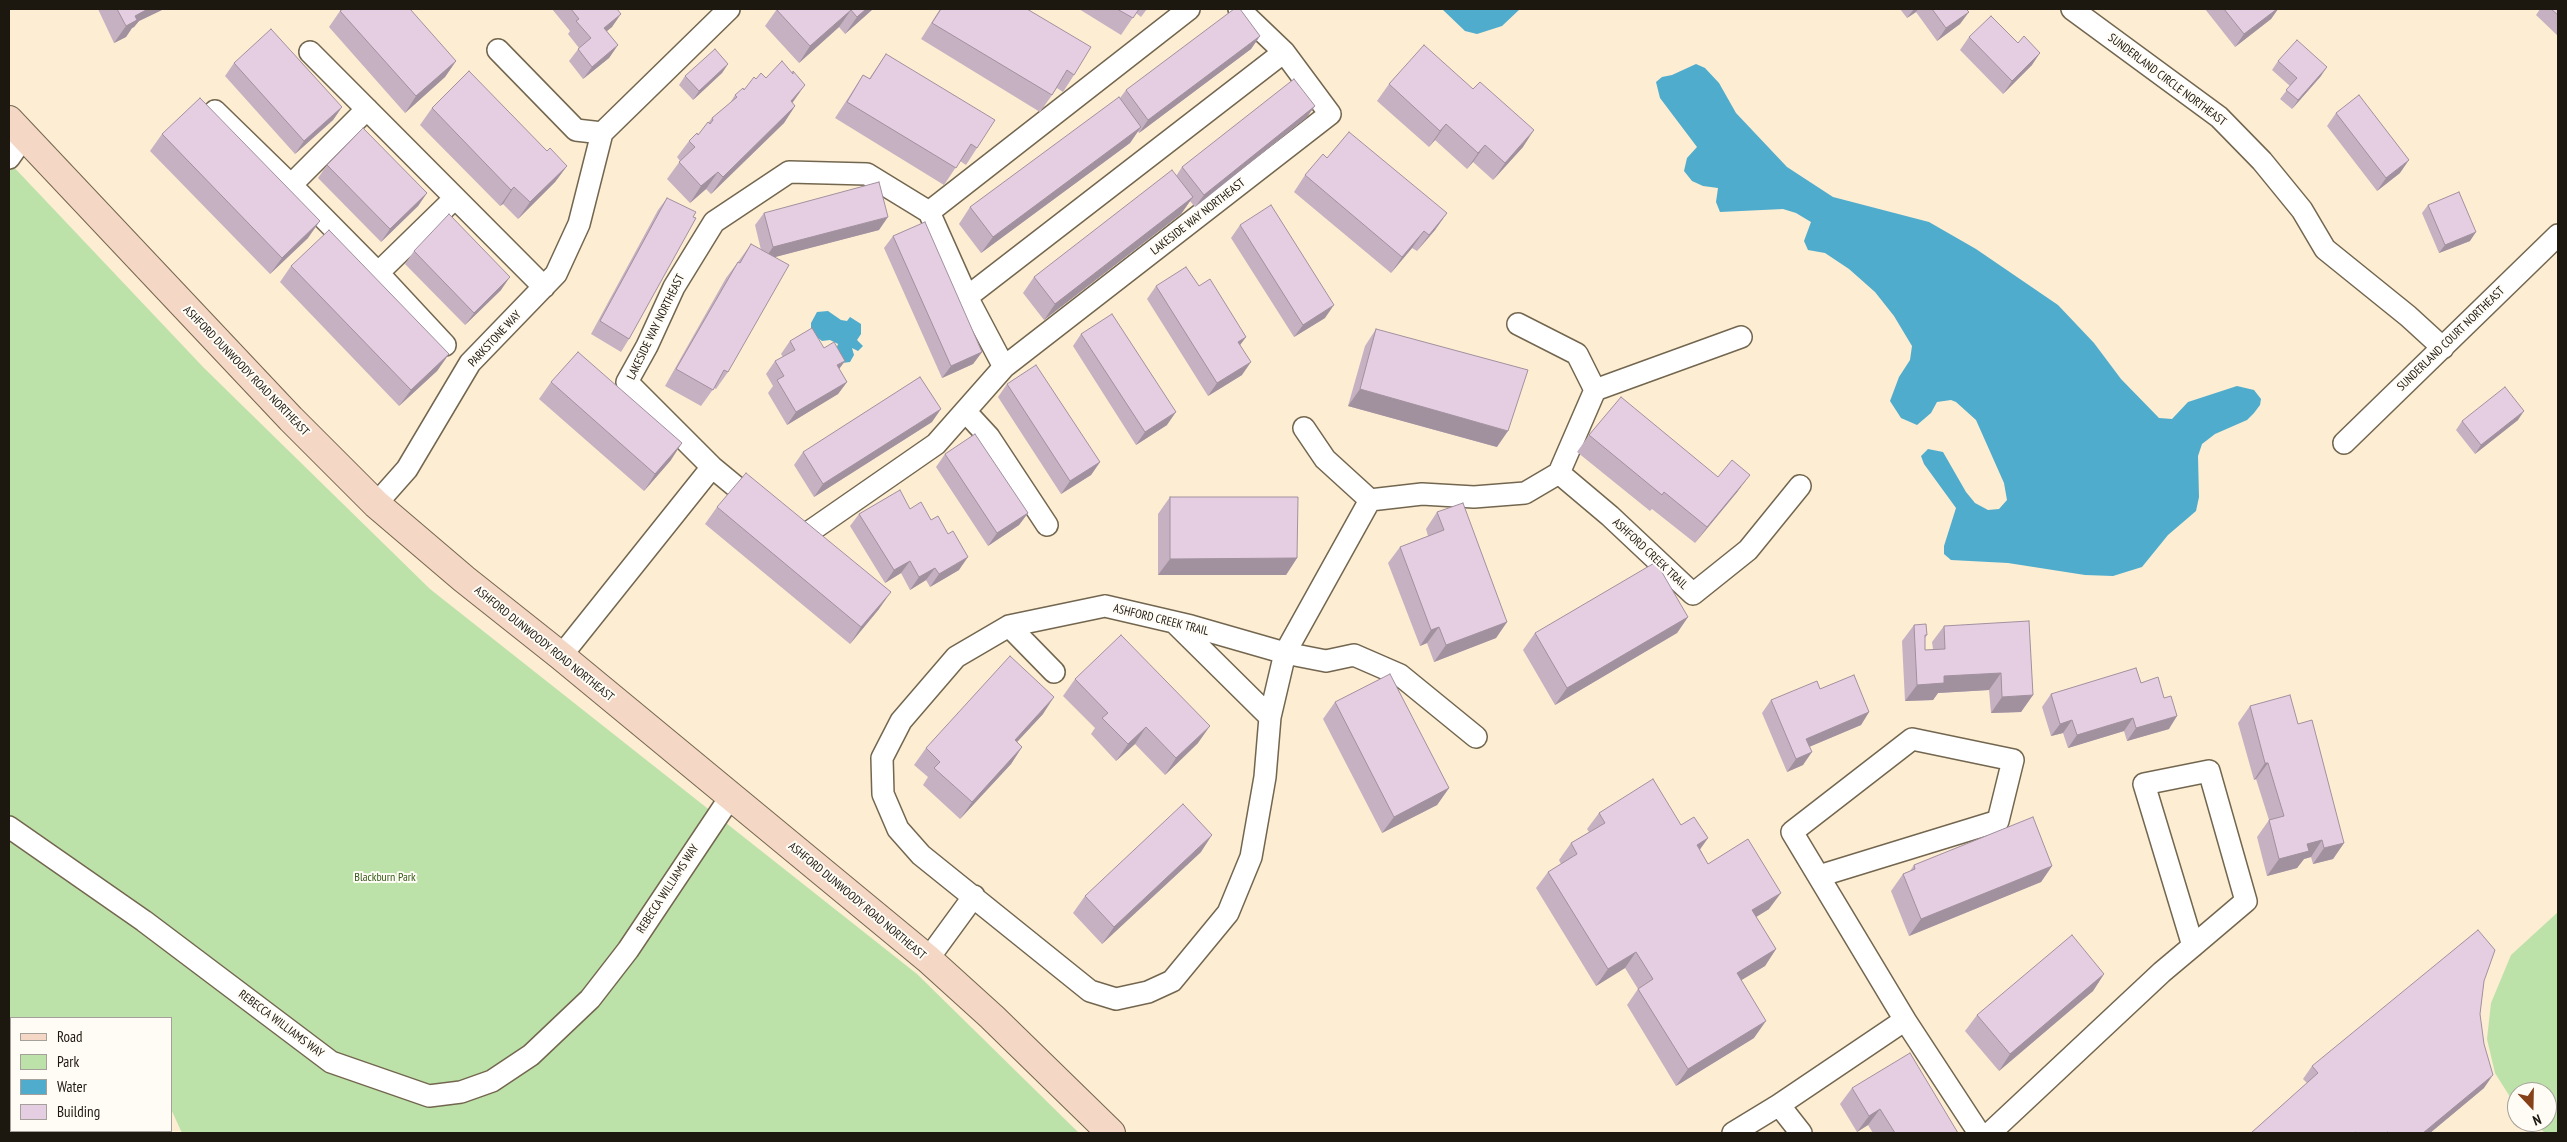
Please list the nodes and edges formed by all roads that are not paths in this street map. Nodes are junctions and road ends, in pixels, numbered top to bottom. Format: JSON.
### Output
{"nodes":[{"id":1,"x":729,"y":9,"type":"edge"},
{"id":2,"x":1189,"y":9,"type":"edge"},
{"id":3,"x":1239,"y":9,"type":"edge"},
{"id":4,"x":2072,"y":9,"type":"edge"},
{"id":5,"x":498,"y":50,"type":"dead end"},
{"id":6,"x":310,"y":52,"type":"dead end"},
{"id":7,"x":1284,"y":52,"type":"junction"},
{"id":8,"x":367,"y":109,"type":"junction"},
{"id":9,"x":215,"y":111,"type":"edge"},
{"id":10,"x":602,"y":133,"type":"junction"},
{"id":11,"x":13,"y":139,"type":"edge"},
{"id":12,"x":291,"y":185,"type":"junction"},
{"id":13,"x":455,"y":198,"type":"junction"},
{"id":14,"x":929,"y":212,"type":"junction"},
{"id":15,"x":2558,"y":235,"type":"edge"},
{"id":16,"x":378,"y":273,"type":"junction"},
{"id":17,"x":544,"y":287,"type":"junction"},
{"id":18,"x":966,"y":297,"type":"junction"},
{"id":19,"x":1518,"y":324,"type":"dead end"},
{"id":20,"x":1741,"y":338,"type":"dead end"},
{"id":21,"x":444,"y":346,"type":"edge"},
{"id":22,"x":2443,"y":348,"type":"junction"},
{"id":23,"x":1004,"y":367,"type":"junction"},
{"id":24,"x":1595,"y":390,"type":"junction"},
{"id":25,"x":965,"y":411,"type":"junction"},
{"id":26,"x":1304,"y":428,"type":"dead end"},
{"id":27,"x":2344,"y":443,"type":"dead end"},
{"id":28,"x":712,"y":467,"type":"junction"},
{"id":29,"x":1558,"y":473,"type":"junction"},
{"id":30,"x":1800,"y":486,"type":"dead end"},
{"id":31,"x":1370,"y":500,"type":"junction"},
{"id":32,"x":376,"y":504,"type":"junction"},
{"id":33,"x":1047,"y":526,"type":"dead end"},
{"id":34,"x":1174,"y":622,"type":"junction"},
{"id":35,"x":1009,"y":626,"type":"junction"},
{"id":36,"x":1285,"y":653,"type":"junction"},
{"id":37,"x":561,"y":656,"type":"junction"},
{"id":38,"x":1054,"y":672,"type":"dead end"},
{"id":39,"x":1270,"y":717,"type":"junction"},
{"id":40,"x":1476,"y":737,"type":"dead end"},
{"id":41,"x":731,"y":796,"type":"junction"},
{"id":42,"x":9,"y":827,"type":"edge"},
{"id":43,"x":1819,"y":876,"type":"junction"},
{"id":44,"x":974,"y":896,"type":"junction"},
{"id":45,"x":2193,"y":946,"type":"junction"},
{"id":46,"x":928,"y":959,"type":"junction"},
{"id":47,"x":1904,"y":1020,"type":"junction"},
{"id":48,"x":1779,"y":1105,"type":"junction"},
{"id":49,"x":1111,"y":1133,"type":"edge"},
{"id":50,"x":1733,"y":1133,"type":"edge"},
{"id":51,"x":1801,"y":1133,"type":"edge"},
{"id":52,"x":1979,"y":1133,"type":"edge"},
{"id":53,"x":1990,"y":1133,"type":"edge"}],
"edges":[{"from":1,"to":10,"type":"street"},
{"from":2,"to":14,"type":"street"},
{"from":3,"to":7,"type":"street","name":"LAKESIDE WAY NORTHEAST"},
{"from":4,"to":22,"type":"street","name":"SUNDERLAND CIRCLE NORTHEAST"},
{"from":5,"to":10,"type":"street"},
{"from":6,"to":8,"type":"street"},
{"from":7,"to":18,"type":"street"},
{"from":7,"to":23,"type":"street","name":"LAKESIDE WAY NORTHEAST"},
{"from":8,"to":12,"type":"street"},
{"from":8,"to":13,"type":"street"},
{"from":9,"to":12,"type":"street"},
{"from":10,"to":17,"type":"street","name":"PARKSTONE WAY"},
{"from":11,"to":32,"type":"main road","name":"ASHFORD DUNWOODY ROAD NORTHEAST"},
{"from":12,"to":16,"type":"street"},
{"from":13,"to":16,"type":"street"},
{"from":13,"to":17,"type":"street"},
{"from":14,"to":18,"type":"street"},
{"from":14,"to":28,"type":"street","name":"LAKESIDE WAY NORTHEAST"},
{"from":15,"to":22,"type":"street","name":"SUNDERLAND COURT NORTHEAST"},
{"from":16,"to":21,"type":"street"},
{"from":17,"to":32,"type":"street","name":"PARKSTONE WAY"},
{"from":18,"to":23,"type":"street"},
{"from":19,"to":24,"type":"street"},
{"from":20,"to":24,"type":"street"},
{"from":22,"to":27,"type":"street","name":"SUNDERLAND COURT NORTHEAST"},
{"from":23,"to":25,"type":"street","name":"LAKESIDE WAY NORTHEAST"},
{"from":24,"to":29,"type":"street"},
{"from":25,"to":28,"type":"street","name":"LAKESIDE WAY NORTHEAST"},
{"from":25,"to":33,"type":"street"},
{"from":26,"to":31,"type":"street"},
{"from":28,"to":37,"type":"street"},
{"from":29,"to":30,"type":"street","name":"ASHFORD CREEK TRAIL"},
{"from":29,"to":31,"type":"street"},
{"from":31,"to":36,"type":"street","name":"ASHFORD CREEK TRAIL"},
{"from":32,"to":37,"type":"main road","name":"ASHFORD DUNWOODY ROAD NORTHEAST"},
{"from":34,"to":35,"type":"street","name":"ASHFORD CREEK TRAIL"},
{"from":34,"to":36,"type":"street","name":"ASHFORD CREEK TRAIL"},
{"from":34,"to":39,"type":"street"},
{"from":35,"to":38,"type":"street"},
{"from":35,"to":44,"type":"street","name":"ASHFORD CREEK TRAIL"},
{"from":36,"to":39,"type":"street","name":"ASHFORD CREEK TRAIL"},
{"from":36,"to":40,"type":"street","name":"ASHFORD CREEK TRAIL"},
{"from":37,"to":41,"type":"main road","name":"ASHFORD DUNWOODY ROAD NORTHEAST"},
{"from":39,"to":44,"type":"street","name":"ASHFORD CREEK TRAIL"},
{"from":41,"to":42,"type":"street","name":"REBECCA WILLIAMS WAY"},
{"from":41,"to":46,"type":"main road","name":"ASHFORD DUNWOODY ROAD NORTHEAST"},
{"from":43,"to":43,"type":"street"},
{"from":43,"to":47,"type":"street"},
{"from":44,"to":46,"type":"street"},
{"from":45,"to":45,"type":"street"},
{"from":45,"to":53,"type":"street"},
{"from":46,"to":49,"type":"main road","name":"ASHFORD DUNWOODY ROAD NORTHEAST"},
{"from":47,"to":48,"type":"street"},
{"from":47,"to":52,"type":"street"},
{"from":48,"to":50,"type":"street"},
{"from":48,"to":51,"type":"street"}]}
